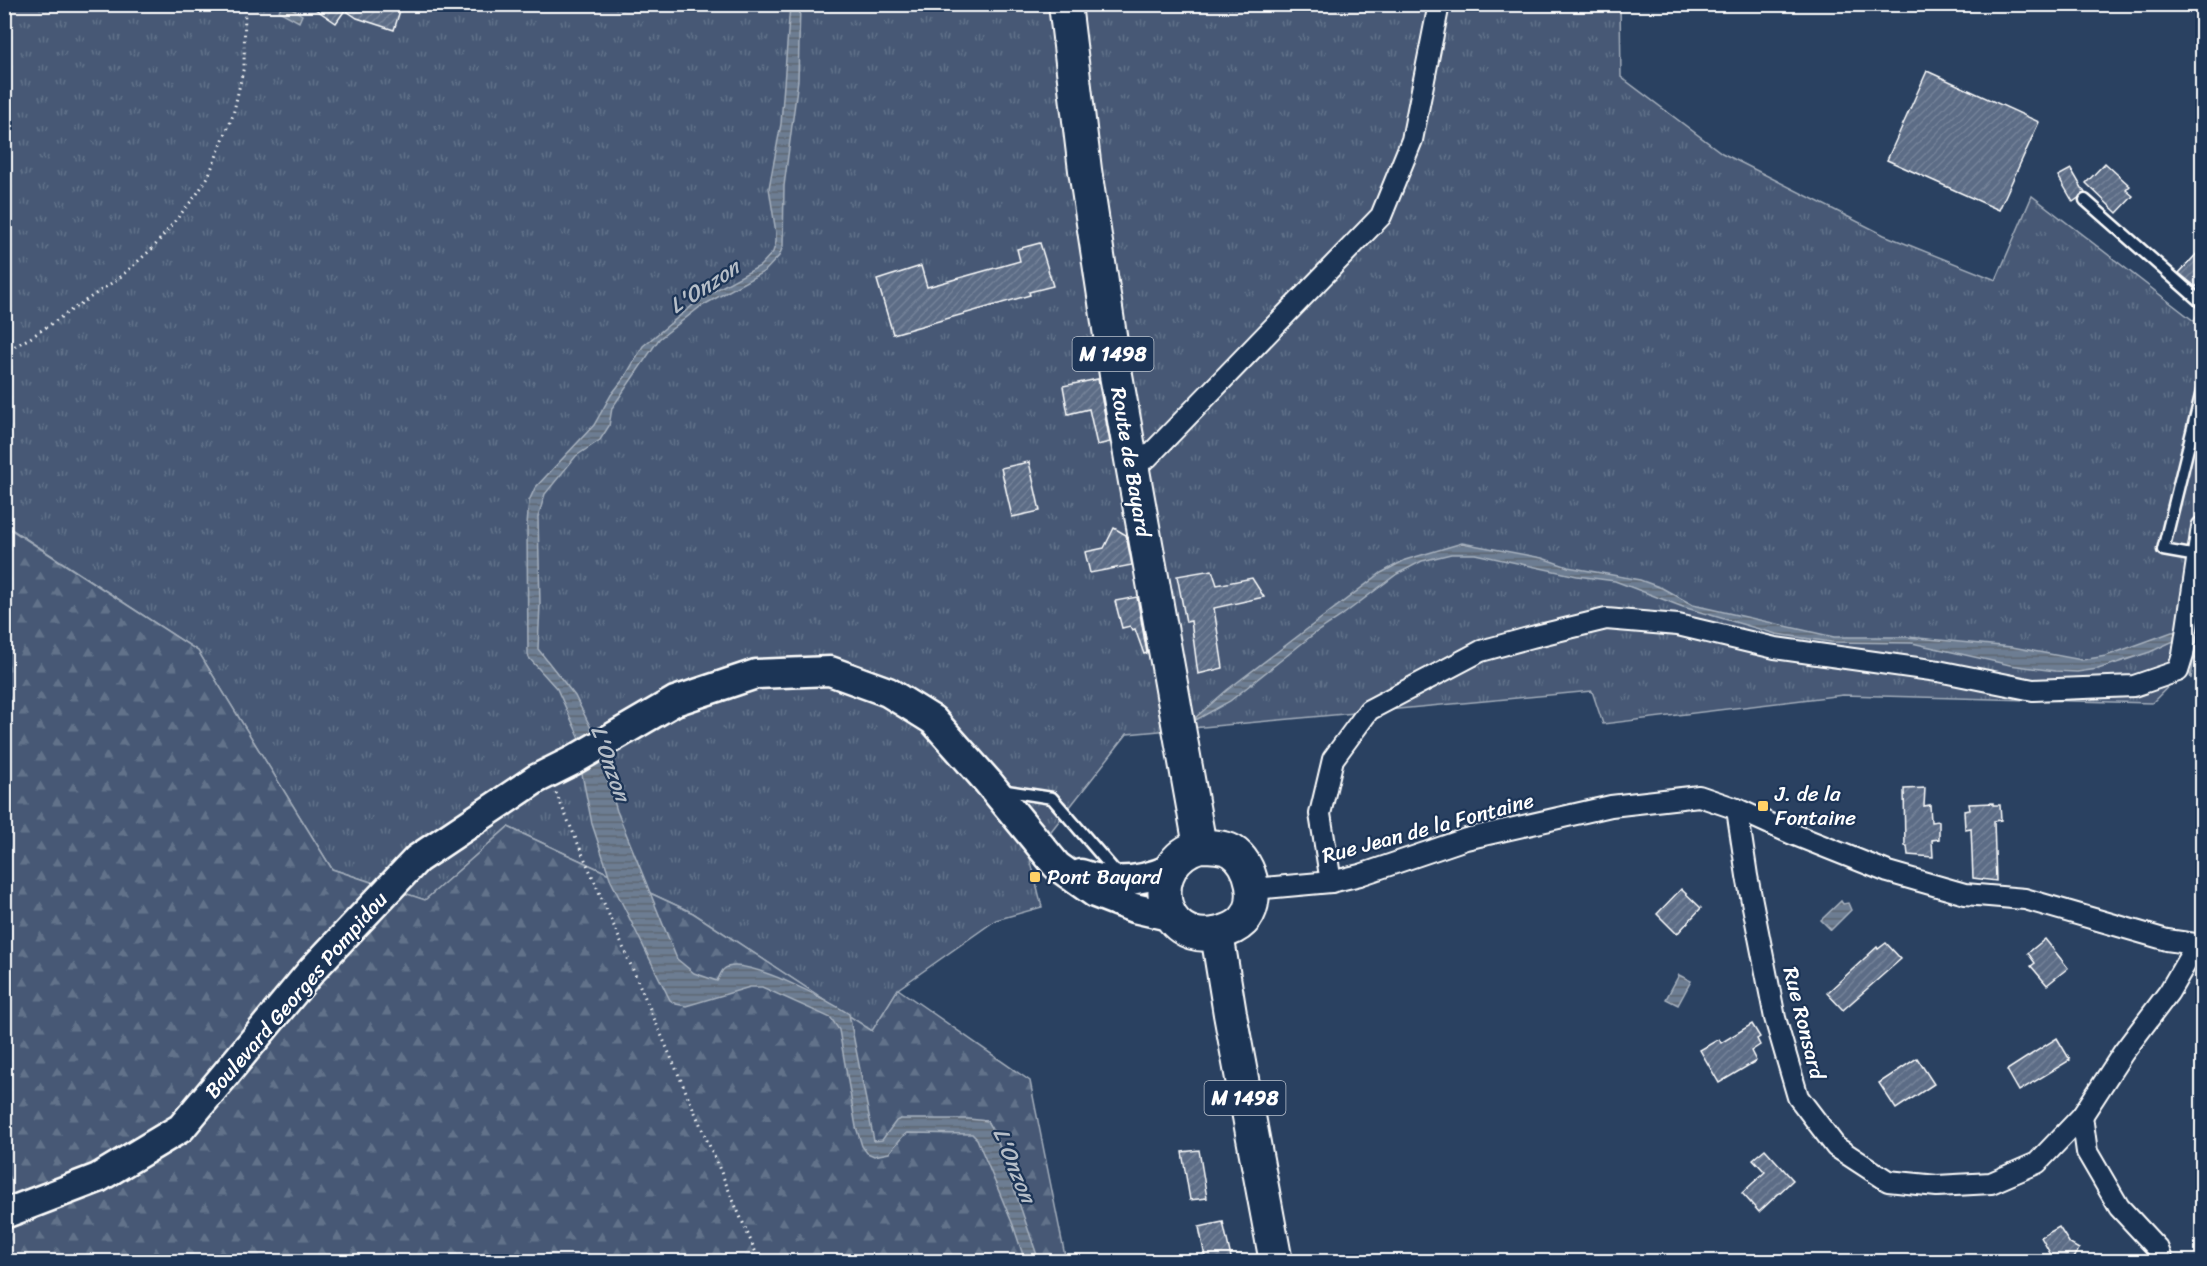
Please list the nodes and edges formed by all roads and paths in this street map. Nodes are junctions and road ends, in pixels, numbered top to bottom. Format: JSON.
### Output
{"nodes":[{"id":1,"x":245,"y":4,"type":"edge"},
{"id":2,"x":1065,"y":4,"type":"edge"},
{"id":3,"x":1439,"y":4,"type":"edge"},
{"id":4,"x":2085,"y":200,"type":"dead end"},
{"id":5,"x":2202,"y":303,"type":"edge"},
{"id":6,"x":4,"y":352,"type":"edge"},
{"id":7,"x":2202,"y":391,"type":"edge"},
{"id":8,"x":1132,"y":463,"type":"junction"},
{"id":9,"x":2202,"y":527,"type":"edge"},
{"id":10,"x":2197,"y":556,"type":"junction"},
{"id":11,"x":561,"y":766,"type":"junction"},
{"id":12,"x":991,"y":785,"type":"junction"},
{"id":13,"x":1737,"y":809,"type":"junction"},
{"id":14,"x":1200,"y":846,"type":"junction"},
{"id":15,"x":1057,"y":866,"type":"junction"},
{"id":16,"x":1170,"y":869,"type":"junction"},
{"id":17,"x":1124,"y":881,"type":"junction"},
{"id":18,"x":1331,"y":882,"type":"junction"},
{"id":19,"x":1253,"y":889,"type":"junction"},
{"id":20,"x":1169,"y":916,"type":"junction"},
{"id":21,"x":1217,"y":934,"type":"junction"},
{"id":22,"x":2200,"y":945,"type":"edge"},
{"id":23,"x":2082,"y":1116,"type":"junction"},
{"id":24,"x":4,"y":1214,"type":"edge"},
{"id":25,"x":760,"y":1262,"type":"edge"},
{"id":26,"x":1276,"y":1262,"type":"edge"},
{"id":27,"x":2163,"y":1262,"type":"edge"}],
"edges":[{"from":1,"to":6,"type":"path"},
{"from":2,"to":8,"type":"main road","name":"Route de Bayard","number":"M 1498"},
{"from":3,"to":8,"type":"street"},
{"from":4,"to":5,"type":"lane"},
{"from":7,"to":10,"type":"lane"},
{"from":8,"to":14,"type":"main road","name":"Route de Bayard","number":"M 1498"},
{"from":9,"to":10,"type":"street"},
{"from":10,"to":18,"type":"street"},
{"from":11,"to":12,"type":"main road","name":"Boulevard Georges Pompidou"},
{"from":11,"to":24,"type":"main road","name":"Boulevard Georges Pompidou"},
{"from":11,"to":25,"type":"path"},
{"from":12,"to":15,"type":"main road","name":"Boulevard Georges Pompidou"},
{"from":12,"to":17,"type":"lane"},
{"from":13,"to":18,"type":"street","name":"Rue Jean de la Fontaine"},
{"from":13,"to":22,"type":"street","name":"Rue Jean de la Fontaine"},
{"from":13,"to":23,"type":"street","name":"Rue Ronsard"},
{"from":14,"to":16,"type":"main road"},
{"from":14,"to":19,"type":"main road"},
{"from":15,"to":17,"type":"main road"},
{"from":15,"to":20,"type":"main road","name":"Boulevard Georges Pompidou"},
{"from":16,"to":17,"type":"main road"},
{"from":16,"to":20,"type":"main road"},
{"from":18,"to":19,"type":"street","name":"Rue Jean de la Fontaine"},
{"from":19,"to":21,"type":"main road"},
{"from":20,"to":21,"type":"main road"},
{"from":21,"to":26,"type":"main road","number":"M 1498"},
{"from":22,"to":23,"type":"street","name":"Rue Ronsard"},
{"from":23,"to":27,"type":"street"}]}
